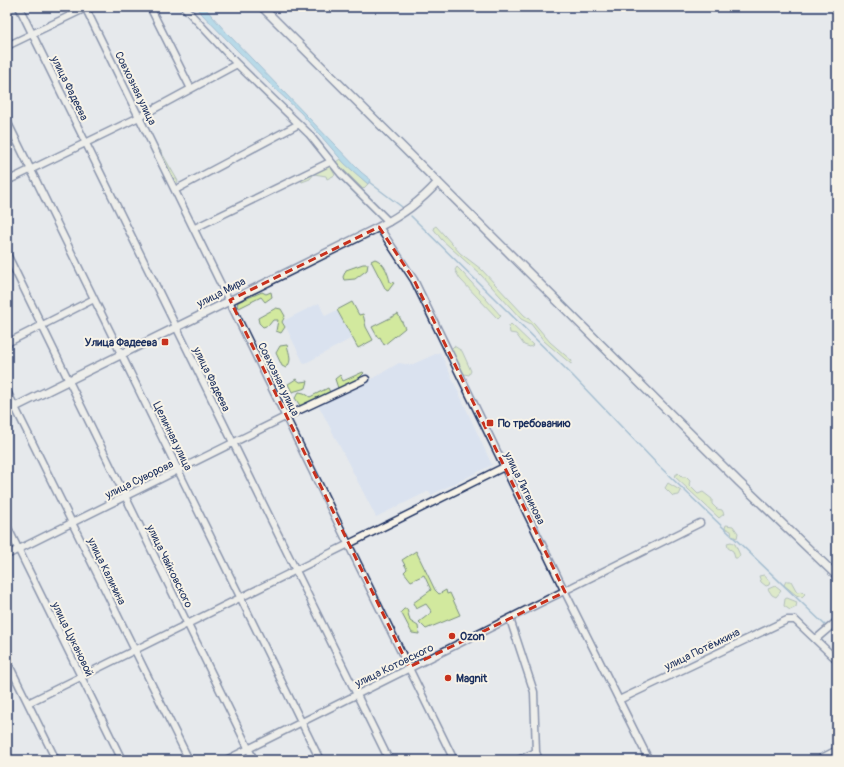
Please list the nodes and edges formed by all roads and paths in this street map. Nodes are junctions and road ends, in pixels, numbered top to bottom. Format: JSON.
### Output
{"nodes":[{"id":1,"x":19,"y":7,"type":"edge"},
{"id":2,"x":86,"y":7,"type":"edge"},
{"id":3,"x":150,"y":7,"type":"edge"},
{"id":4,"x":184,"y":7,"type":"edge"},
{"id":5,"x":262,"y":7,"type":"edge"},
{"id":6,"x":32,"y":34,"type":"junction"},
{"id":7,"x":7,"y":46,"type":"edge"},
{"id":8,"x":238,"y":64,"type":"junction"},
{"id":9,"x":191,"y":89,"type":"junction"},
{"id":10,"x":139,"y":117,"type":"junction"},
{"id":11,"x":7,"y":121,"type":"edge"},
{"id":12,"x":299,"y":124,"type":"junction"},
{"id":13,"x":86,"y":143,"type":"junction"},
{"id":14,"x":330,"y":162,"type":"junction"},
{"id":15,"x":31,"y":170,"type":"junction"},
{"id":16,"x":7,"y":181,"type":"edge"},
{"id":17,"x":438,"y":182,"type":"junction"},
{"id":18,"x":175,"y":190,"type":"junction"},
{"id":19,"x":389,"y":222,"type":"junction"},
{"id":20,"x":380,"y":227,"type":"junction"},
{"id":21,"x":195,"y":228,"type":"junction"},
{"id":22,"x":7,"y":254,"type":"edge"},
{"id":23,"x":94,"y":299,"type":"junction"},
{"id":24,"x":230,"y":300,"type":"junction"},
{"id":25,"x":41,"y":325,"type":"junction"},
{"id":26,"x":176,"y":328,"type":"junction"},
{"id":27,"x":7,"y":343,"type":"edge"},
{"id":28,"x":122,"y":354,"type":"junction"},
{"id":29,"x":366,"y":379,"type":"dead end"},
{"id":30,"x":68,"y":381,"type":"junction"},
{"id":31,"x":7,"y":391,"type":"edge"},
{"id":32,"x":15,"y":407,"type":"junction"},
{"id":33,"x":7,"y":411,"type":"edge"},
{"id":34,"x":287,"y":416,"type":"junction"},
{"id":35,"x":233,"y":444,"type":"junction"},
{"id":36,"x":504,"y":467,"type":"junction"},
{"id":37,"x":179,"y":470,"type":"junction"},
{"id":38,"x":126,"y":496,"type":"junction"},
{"id":39,"x":72,"y":523,"type":"junction"},
{"id":40,"x":700,"y":523,"type":"dead end"},
{"id":41,"x":7,"y":526,"type":"edge"},
{"id":42,"x":349,"y":544,"type":"junction"},
{"id":43,"x":19,"y":549,"type":"junction"},
{"id":44,"x":7,"y":555,"type":"edge"},
{"id":45,"x":295,"y":571,"type":"junction"},
{"id":46,"x":837,"y":576,"type":"edge"},
{"id":47,"x":565,"y":592,"type":"junction"},
{"id":48,"x":240,"y":598,"type":"junction"},
{"id":49,"x":510,"y":619,"type":"junction"},
{"id":50,"x":837,"y":621,"type":"edge"},
{"id":51,"x":187,"y":624,"type":"junction"},
{"id":52,"x":816,"y":639,"type":"junction"},
{"id":53,"x":135,"y":650,"type":"junction"},
{"id":54,"x":837,"y":660,"type":"edge"},
{"id":55,"x":7,"y":661,"type":"edge"},
{"id":56,"x":410,"y":669,"type":"junction"},
{"id":57,"x":80,"y":677,"type":"junction"},
{"id":58,"x":356,"y":695,"type":"junction"},
{"id":59,"x":619,"y":700,"type":"junction"},
{"id":60,"x":28,"y":703,"type":"junction"},
{"id":61,"x":302,"y":722,"type":"junction"},
{"id":62,"x":248,"y":749,"type":"junction"},
{"id":63,"x":837,"y":750,"type":"edge"},
{"id":64,"x":536,"y":752,"type":"junction"},
{"id":65,"x":56,"y":760,"type":"edge"},
{"id":66,"x":122,"y":760,"type":"edge"},
{"id":67,"x":189,"y":760,"type":"edge"},
{"id":68,"x":226,"y":760,"type":"edge"},
{"id":69,"x":254,"y":760,"type":"edge"},
{"id":70,"x":320,"y":760,"type":"edge"},
{"id":71,"x":389,"y":760,"type":"edge"},
{"id":72,"x":454,"y":760,"type":"edge"},
{"id":73,"x":518,"y":760,"type":"edge"},
{"id":74,"x":539,"y":760,"type":"edge"},
{"id":75,"x":649,"y":760,"type":"edge"},
{"id":76,"x":818,"y":760,"type":"edge"}],
"edges":[{"from":1,"to":6,"type":"street","name":"улица Фадеева"},
{"from":2,"to":6,"type":"street"},
{"from":2,"to":10,"type":"street","name":"Совхозная улица"},
{"from":3,"to":9,"type":"street"},
{"from":4,"to":8,"type":"street"},
{"from":5,"to":17,"type":"main road"},
{"from":6,"to":7,"type":"street"},
{"from":6,"to":13,"type":"street","name":"улица Фадеева"},
{"from":8,"to":9,"type":"street"},
{"from":8,"to":12,"type":"street"},
{"from":9,"to":10,"type":"street"},
{"from":10,"to":13,"type":"street"},
{"from":10,"to":18,"type":"street","name":"Совхозная улица"},
{"from":11,"to":15,"type":"street","name":"Целинная улица"},
{"from":12,"to":14,"type":"street"},
{"from":12,"to":18,"type":"street"},
{"from":13,"to":15,"type":"street"},
{"from":13,"to":26,"type":"street","name":"улица Фадеева"},
{"from":14,"to":19,"type":"street"},
{"from":14,"to":21,"type":"street"},
{"from":15,"to":16,"type":"street"},
{"from":15,"to":23,"type":"street","name":"Целинная улица"},
{"from":17,"to":19,"type":"main road","name":"улица Мира"},
{"from":17,"to":46,"type":"main road"},
{"from":18,"to":21,"type":"street","name":"Совхозная улица"},
{"from":19,"to":20,"type":"main road","name":"улица Мира"},
{"from":20,"to":24,"type":"main road","name":"улица Мира"},
{"from":20,"to":36,"type":"street","name":"улица Литвинова"},
{"from":21,"to":24,"type":"street","name":"Совхозная улица"},
{"from":22,"to":25,"type":"street","name":"улица Чайковского"},
{"from":23,"to":25,"type":"street"},
{"from":23,"to":28,"type":"street","name":"Целинная улица"},
{"from":24,"to":26,"type":"main road","name":"улица Мира"},
{"from":24,"to":34,"type":"street","name":"Совхозная улица"},
{"from":25,"to":27,"type":"street"},
{"from":25,"to":30,"type":"street","name":"улица Чайковского"},
{"from":26,"to":28,"type":"main road","name":"улица Мира"},
{"from":26,"to":35,"type":"street","name":"улица Фадеева"},
{"from":28,"to":30,"type":"main road","name":"улица Мира"},
{"from":28,"to":37,"type":"street","name":"Целинная улица"},
{"from":29,"to":34,"type":"street","name":"улица Суворова"},
{"from":30,"to":32,"type":"main road","name":"улица Мира"},
{"from":30,"to":38,"type":"street","name":"улица Чайковского"},
{"from":31,"to":32,"type":"street","name":"улица Калинина"},
{"from":32,"to":33,"type":"main road","name":"улица Мира"},
{"from":32,"to":39,"type":"street","name":"улица Калинина"},
{"from":34,"to":35,"type":"street","name":"улица Суворова"},
{"from":34,"to":42,"type":"street","name":"Совхозная улица"},
{"from":35,"to":37,"type":"street","name":"улица Суворова"},
{"from":35,"to":45,"type":"street","name":"улица Фадеева"},
{"from":36,"to":42,"type":"street"},
{"from":36,"to":47,"type":"street","name":"улица Литвинова"},
{"from":37,"to":38,"type":"street","name":"улица Суворова"},
{"from":37,"to":48,"type":"street","name":"Целинная улица"},
{"from":38,"to":39,"type":"street","name":"улица Суворова"},
{"from":38,"to":51,"type":"street","name":"улица Чайковского"},
{"from":39,"to":43,"type":"street","name":"улица Суворова"},
{"from":39,"to":53,"type":"street","name":"улица Калинина"},
{"from":40,"to":47,"type":"street","name":"улица Котовского"},
{"from":41,"to":43,"type":"street","name":"улица Цукановой"},
{"from":42,"to":45,"type":"street"},
{"from":42,"to":56,"type":"street","name":"Совхозная улица"},
{"from":43,"to":44,"type":"street","name":"улица Суворова"},
{"from":43,"to":57,"type":"street","name":"улица Цукановой"},
{"from":45,"to":48,"type":"street"},
{"from":45,"to":58,"type":"street","name":"улица Фадеева"},
{"from":47,"to":49,"type":"street","name":"улица Котовского"},
{"from":47,"to":59,"type":"street","name":"улица Литвинова"},
{"from":48,"to":51,"type":"street"},
{"from":48,"to":61,"type":"street","name":"Целинная улица"},
{"from":49,"to":56,"type":"street","name":"улица Котовского"},
{"from":49,"to":64,"type":"street"},
{"from":50,"to":52,"type":"street"},
{"from":51,"to":53,"type":"street"},
{"from":51,"to":62,"type":"street","name":"улица Чайковского"},
{"from":52,"to":54,"type":"street"},
{"from":52,"to":59,"type":"street","name":"улица Потёмкина"},
{"from":53,"to":57,"type":"street"},
{"from":53,"to":67,"type":"street","name":"улица Калинина"},
{"from":55,"to":60,"type":"street"},
{"from":56,"to":58,"type":"street","name":"улица Котовского"},
{"from":56,"to":72,"type":"street","name":"Совхозная улица"},
{"from":57,"to":60,"type":"street"},
{"from":57,"to":66,"type":"street","name":"улица Цукановой"},
{"from":58,"to":61,"type":"street","name":"улица Котовского"},
{"from":58,"to":71,"type":"street","name":"улица Фадеева"},
{"from":59,"to":75,"type":"street","name":"улица Литвинова"},
{"from":60,"to":65,"type":"street"},
{"from":61,"to":62,"type":"street","name":"улица Котовского"},
{"from":61,"to":70,"type":"street","name":"Целинная улица"},
{"from":62,"to":68,"type":"street","name":"улица Котовского"},
{"from":62,"to":69,"type":"street","name":"улица Чайковского"},
{"from":63,"to":76,"type":"street"},
{"from":64,"to":73,"type":"street"},
{"from":64,"to":74,"type":"street"}]}
